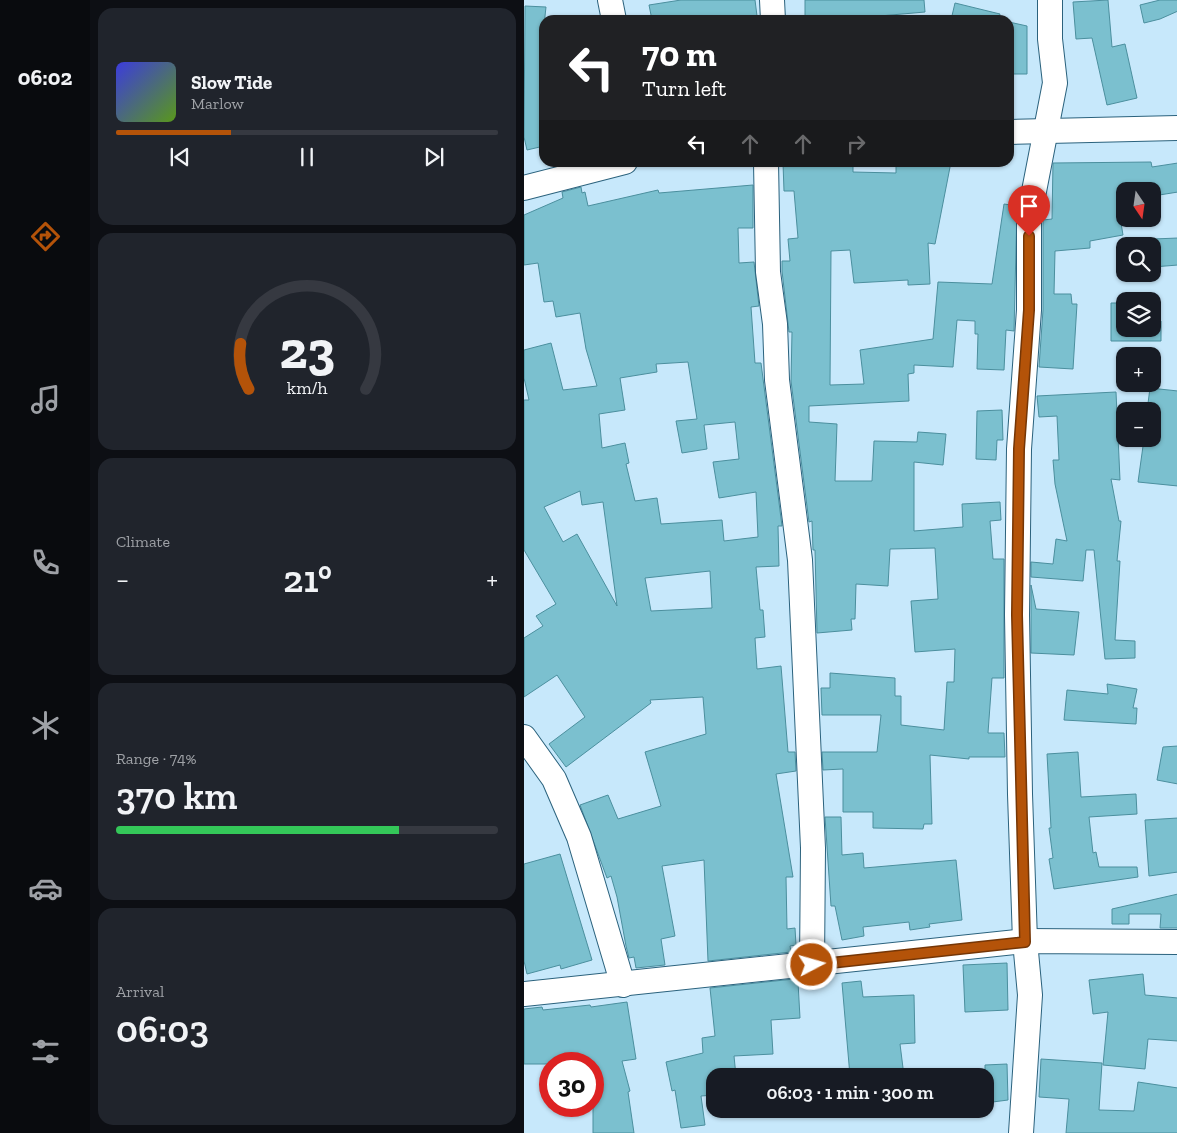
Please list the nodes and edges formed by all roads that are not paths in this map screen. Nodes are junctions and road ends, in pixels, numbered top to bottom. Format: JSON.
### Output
{"nodes":[{"id":1,"x":610,"y":0,"type":"edge"},
{"id":2,"x":772,"y":0,"type":"edge"},
{"id":3,"x":1050,"y":0,"type":"edge"},
{"id":4,"x":613,"y":15,"type":"edge"},
{"id":5,"x":773,"y":15,"type":"edge"},
{"id":6,"x":1177,"y":128,"type":"edge"},
{"id":7,"x":1044,"y":130,"type":"junction"},
{"id":8,"x":1014,"y":132,"type":"edge"},
{"id":9,"x":606,"y":167,"type":"edge"},
{"id":10,"x":766,"y":167,"type":"edge"},
{"id":11,"x":524,"y":188,"type":"edge"},
{"id":12,"x":524,"y":737,"type":"edge"},
{"id":13,"x":1025,"y":942,"type":"junction"},
{"id":14,"x":1177,"y":942,"type":"edge"},
{"id":15,"x":812,"y":965,"type":"junction"},
{"id":16,"x":623,"y":984,"type":"junction"},
{"id":17,"x":524,"y":994,"type":"edge"},
{"id":18,"x":1020,"y":1133,"type":"edge"}],
"edges":[{"from":1,"to":4,"type":"street"},
{"from":2,"to":5,"type":"street"},
{"from":3,"to":7,"type":"street"},
{"from":6,"to":7,"type":"street"},
{"from":7,"to":8,"type":"street"},
{"from":7,"to":13,"type":"street"},
{"from":9,"to":11,"type":"street"},
{"from":10,"to":15,"type":"street"},
{"from":12,"to":16,"type":"street"},
{"from":13,"to":14,"type":"street"},
{"from":13,"to":15,"type":"street"},
{"from":13,"to":18,"type":"street"},
{"from":15,"to":16,"type":"street"},
{"from":16,"to":17,"type":"street"}]}
